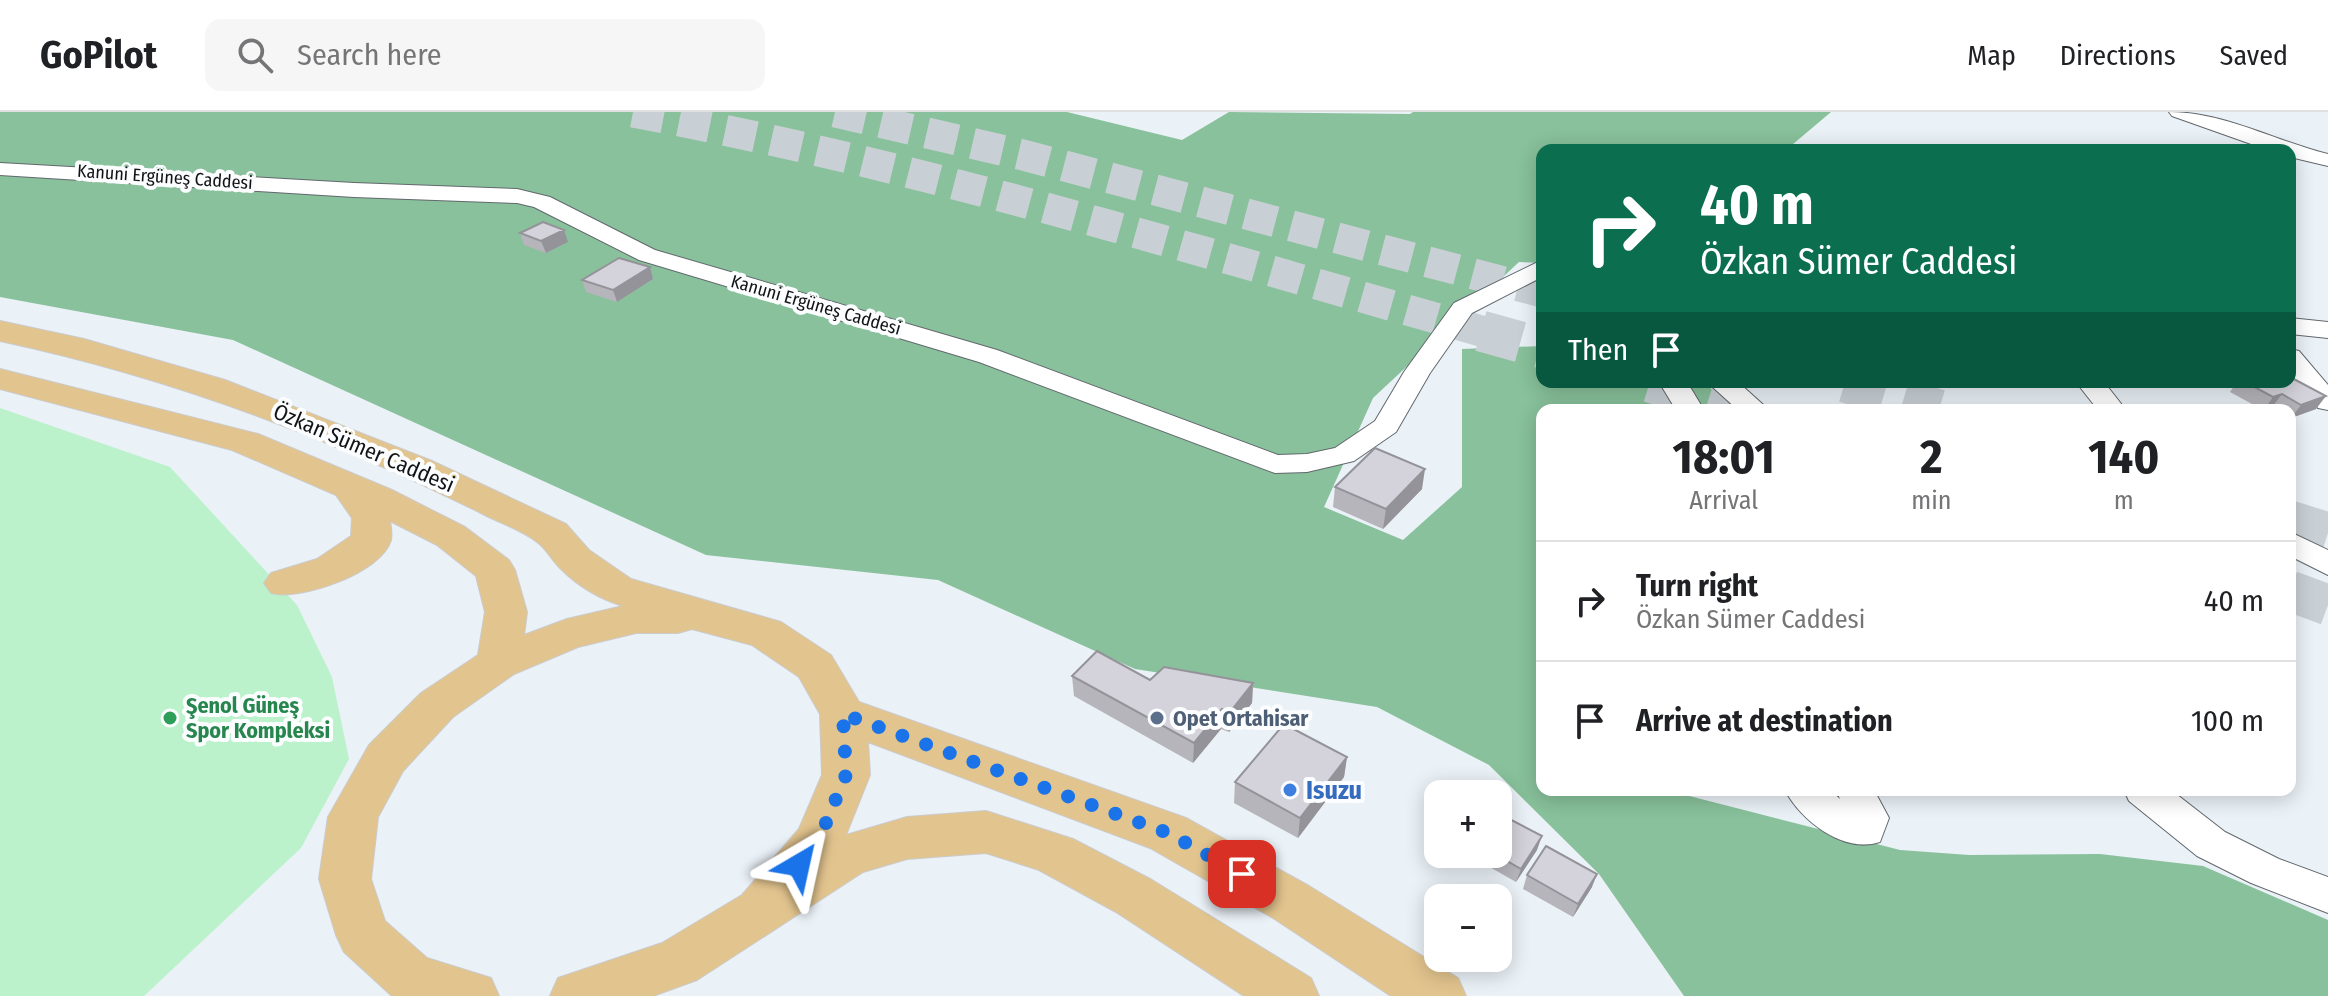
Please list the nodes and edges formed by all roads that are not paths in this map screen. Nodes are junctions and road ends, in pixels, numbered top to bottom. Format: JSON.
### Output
{"nodes":[{"id":1,"x":2179,"y":112,"type":"edge"},
{"id":2,"x":2272,"y":144,"type":"edge"},
{"id":3,"x":2296,"y":152,"type":"edge"},
{"id":4,"x":2328,"y":160,"type":"edge"},
{"id":5,"x":0,"y":169,"type":"edge"},
{"id":6,"x":1536,"y":270,"type":"edge"},
{"id":7,"x":2296,"y":327,"type":"edge"},
{"id":8,"x":2328,"y":330,"type":"edge"},
{"id":9,"x":0,"y":331,"type":"edge"},
{"id":10,"x":2296,"y":364,"type":"edge"},
{"id":11,"x":0,"y":379,"type":"edge"},
{"id":12,"x":1728,"y":388,"type":"edge"},
{"id":13,"x":2095,"y":388,"type":"edge"},
{"id":14,"x":2328,"y":402,"type":"edge"},
{"id":15,"x":1748,"y":404,"type":"edge"},
{"id":16,"x":2107,"y":404,"type":"edge"},
{"id":17,"x":348,"y":485,"type":"junction"},
{"id":18,"x":2296,"y":545,"type":"edge"},
{"id":19,"x":2328,"y":564,"type":"edge"},
{"id":20,"x":285,"y":583,"type":"dead end"},
{"id":21,"x":702,"y":617,"type":"junction"},
{"id":22,"x":499,"y":663,"type":"junction"},
{"id":23,"x":843,"y":714,"type":"junction"},
{"id":24,"x":1811,"y":796,"type":"edge"},
{"id":25,"x":1858,"y":796,"type":"edge"},
{"id":26,"x":2151,"y":796,"type":"edge"},
{"id":27,"x":2328,"y":895,"type":"edge"},
{"id":28,"x":761,"y":909,"type":"junction"},
{"id":29,"x":471,"y":996,"type":"edge"},
{"id":30,"x":578,"y":996,"type":"edge"},
{"id":31,"x":1291,"y":996,"type":"edge"},
{"id":32,"x":1438,"y":996,"type":"edge"}],
"edges":[{"from":1,"to":2,"type":"street"},
{"from":3,"to":4,"type":"street"},
{"from":5,"to":6,"type":"street","name":"Kanuni Ergüneş Caddesi"},
{"from":7,"to":8,"type":"street"},
{"from":9,"to":21,"type":"main road","name":"Özkan Sümer Caddesi"},
{"from":10,"to":14,"type":"street"},
{"from":11,"to":17,"type":"main road","name":"Özkan Sümer Caddesi"},
{"from":12,"to":15,"type":"street"},
{"from":13,"to":16,"type":"street"},
{"from":17,"to":20,"type":"main road"},
{"from":17,"to":22,"type":"main road","name":"Özkan Sümer Caddesi"},
{"from":18,"to":19,"type":"street"},
{"from":21,"to":22,"type":"main road","name":"Özkan Sümer Caddesi"},
{"from":21,"to":23,"type":"main road","name":"Özkan Sümer Caddesi"},
{"from":22,"to":29,"type":"main road","name":"Özkan Sümer Caddesi"},
{"from":23,"to":28,"type":"main road","name":"Özkan Sümer Caddesi"},
{"from":23,"to":32,"type":"main road"},
{"from":24,"to":25,"type":"street"},
{"from":26,"to":27,"type":"street"},
{"from":28,"to":30,"type":"main road","name":"Özkan Sümer Caddesi"},
{"from":28,"to":31,"type":"main road","name":"Özkan Sümer Caddesi"}]}
